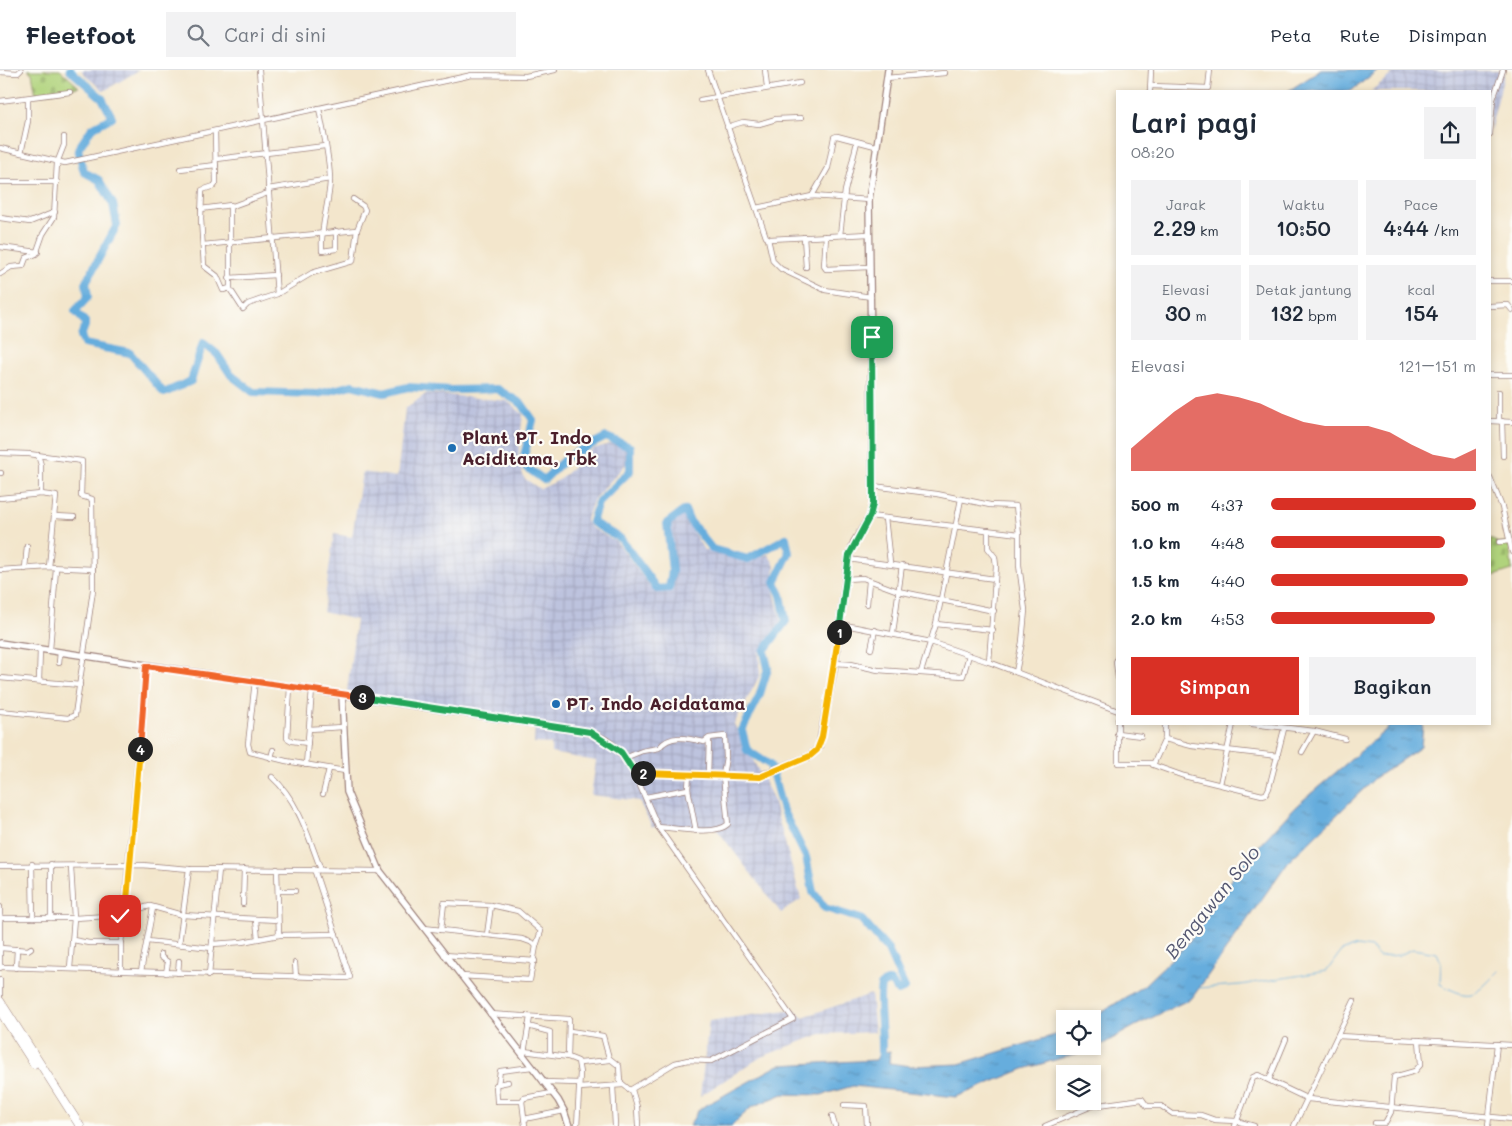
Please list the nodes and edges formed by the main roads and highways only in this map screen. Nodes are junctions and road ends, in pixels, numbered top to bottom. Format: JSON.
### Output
{"nodes":[{"id":1,"x":0,"y":1001,"type":"edge"},
{"id":2,"x":0,"y":1011,"type":"edge"},
{"id":3,"x":75,"y":1126,"type":"edge"},
{"id":4,"x":80,"y":1126,"type":"edge"}],
"edges":[{"from":1,"to":4,"type":"highway"},
{"from":2,"to":3,"type":"highway"}]}
